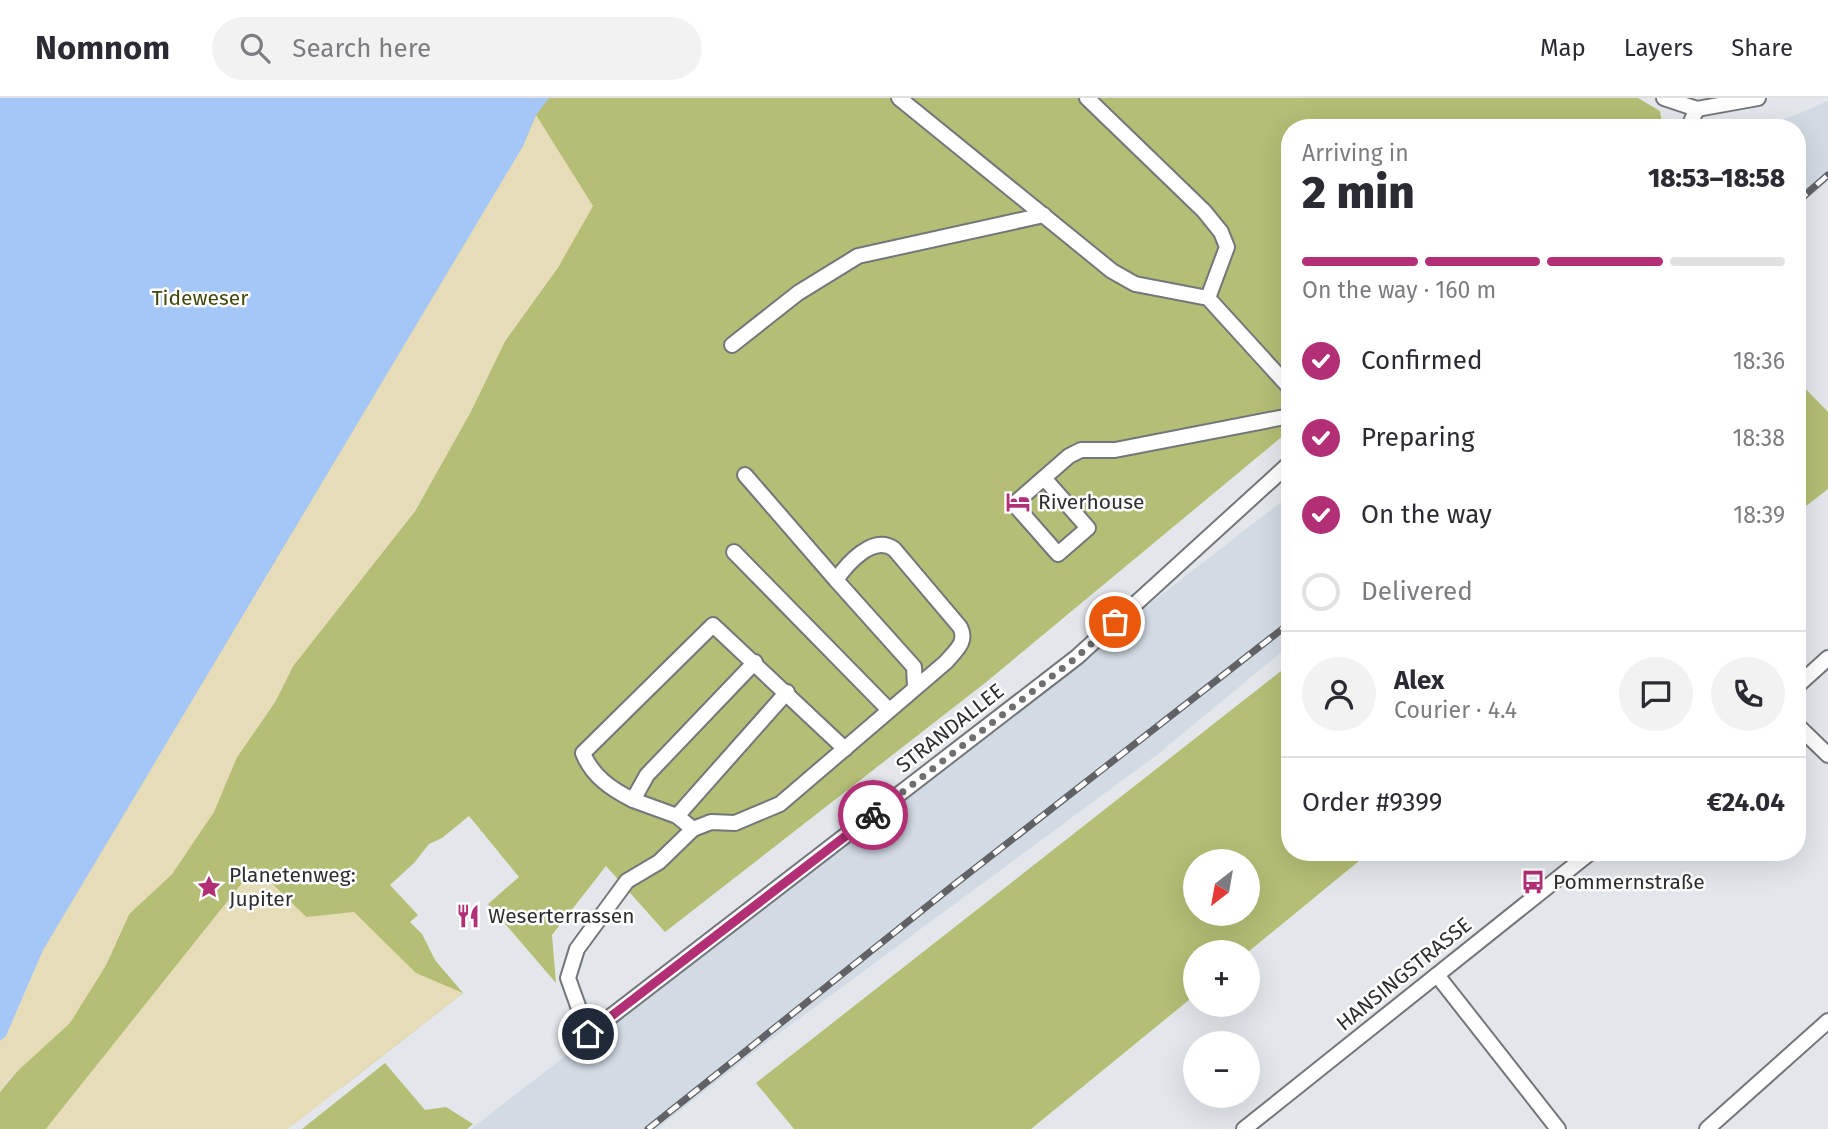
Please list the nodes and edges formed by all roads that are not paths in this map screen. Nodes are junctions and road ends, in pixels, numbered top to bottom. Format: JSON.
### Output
{"nodes":[{"id":1,"x":900,"y":98,"type":"edge"},
{"id":2,"x":1087,"y":98,"type":"edge"},
{"id":3,"x":1664,"y":98,"type":"edge"},
{"id":4,"x":1758,"y":98,"type":"edge"},
{"id":5,"x":1697,"y":108,"type":"junction"},
{"id":6,"x":1692,"y":119,"type":"edge"},
{"id":7,"x":1044,"y":215,"type":"junction"},
{"id":8,"x":1208,"y":298,"type":"junction"},
{"id":9,"x":732,"y":345,"type":"dead end"},
{"id":10,"x":1281,"y":378,"type":"edge"},
{"id":11,"x":1281,"y":418,"type":"edge"},
{"id":12,"x":1281,"y":471,"type":"edge"},
{"id":13,"x":745,"y":475,"type":"dead end"},
{"id":14,"x":1044,"y":478,"type":"junction"},
{"id":15,"x":734,"y":551,"type":"dead end"},
{"id":16,"x":836,"y":580,"type":"junction"},
{"id":17,"x":1828,"y":657,"type":"edge"},
{"id":18,"x":755,"y":662,"type":"junction"},
{"id":19,"x":1806,"y":678,"type":"edge"},
{"id":20,"x":915,"y":687,"type":"junction"},
{"id":21,"x":787,"y":692,"type":"junction"},
{"id":22,"x":889,"y":709,"type":"junction"},
{"id":23,"x":1806,"y":734,"type":"edge"},
{"id":24,"x":845,"y":748,"type":"junction"},
{"id":25,"x":1828,"y":755,"type":"edge"},
{"id":26,"x":633,"y":800,"type":"junction"},
{"id":27,"x":677,"y":816,"type":"junction"},
{"id":28,"x":693,"y":829,"type":"junction"},
{"id":29,"x":1580,"y":861,"type":"edge"},
{"id":30,"x":1437,"y":975,"type":"junction"},
{"id":31,"x":1828,"y":1021,"type":"edge"},
{"id":32,"x":1244,"y":1129,"type":"edge"},
{"id":33,"x":1558,"y":1129,"type":"edge"},
{"id":34,"x":1707,"y":1129,"type":"edge"}],
"edges":[{"from":1,"to":7,"type":"street"},
{"from":2,"to":8,"type":"street"},
{"from":3,"to":5,"type":"street"},
{"from":4,"to":5,"type":"street"},
{"from":5,"to":6,"type":"street"},
{"from":7,"to":8,"type":"street"},
{"from":7,"to":9,"type":"street"},
{"from":8,"to":10,"type":"street"},
{"from":11,"to":14,"type":"street"},
{"from":12,"to":28,"type":"street","name":"STRANDALLEE"},
{"from":13,"to":16,"type":"street"},
{"from":14,"to":14,"type":"street"},
{"from":15,"to":22,"type":"street"},
{"from":16,"to":20,"type":"street"},
{"from":16,"to":20,"type":"street"},
{"from":17,"to":19,"type":"street"},
{"from":18,"to":21,"type":"street"},
{"from":18,"to":26,"type":"street"},
{"from":18,"to":26,"type":"street"},
{"from":20,"to":22,"type":"street"},
{"from":21,"to":24,"type":"street"},
{"from":21,"to":27,"type":"street"},
{"from":22,"to":24,"type":"street"},
{"from":23,"to":25,"type":"street"},
{"from":24,"to":28,"type":"street"},
{"from":26,"to":27,"type":"street"},
{"from":27,"to":28,"type":"street"},
{"from":29,"to":30,"type":"street","name":"HANSINGSTRASSE"},
{"from":30,"to":32,"type":"street","name":"HANSINGSTRASSE"},
{"from":30,"to":33,"type":"street"},
{"from":31,"to":34,"type":"street"}]}
